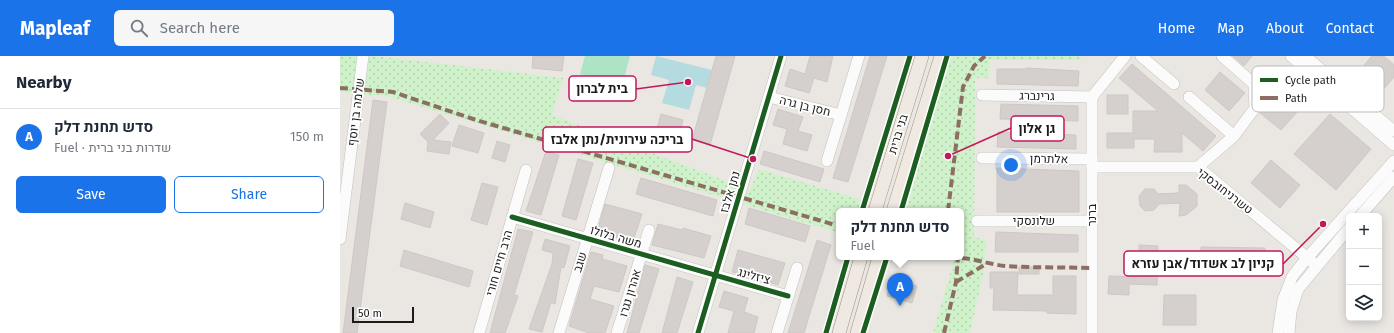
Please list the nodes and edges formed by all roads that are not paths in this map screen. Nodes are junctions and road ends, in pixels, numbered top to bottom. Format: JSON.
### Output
{"nodes":[{"id":1,"x":363,"y":56,"type":"edge"},
{"id":2,"x":781,"y":56,"type":"edge"},
{"id":3,"x":859,"y":56,"type":"edge"},
{"id":4,"x":922,"y":56,"type":"edge"},
{"id":5,"x":940,"y":56,"type":"edge"},
{"id":6,"x":1125,"y":56,"type":"edge"},
{"id":7,"x":1141,"y":56,"type":"edge"},
{"id":8,"x":1222,"y":56,"type":"edge"},
{"id":9,"x":1291,"y":56,"type":"edge"},
{"id":10,"x":1305,"y":56,"type":"edge"},
{"id":11,"x":1303,"y":66,"type":"edge"},
{"id":12,"x":1317,"y":66,"type":"edge"},
{"id":13,"x":1252,"y":82,"type":"edge"},
{"id":14,"x":1174,"y":84,"type":"dead end"},
{"id":15,"x":982,"y":95,"type":"dead end"},
{"id":16,"x":769,"y":97,"type":"junction"},
{"id":17,"x":1092,"y":97,"type":"junction"},
{"id":18,"x":1189,"y":97,"type":"dead end"},
{"id":19,"x":1252,"y":112,"type":"edge"},
{"id":20,"x":1356,"y":112,"type":"edge"},
{"id":21,"x":1373,"y":112,"type":"edge"},
{"id":22,"x":841,"y":115,"type":"junction"},
{"id":23,"x":1392,"y":128,"type":"edge"},
{"id":24,"x":1234,"y":136,"type":"junction"},
{"id":25,"x":1394,"y":145,"type":"edge"},
{"id":26,"x":982,"y":158,"type":"dead end"},
{"id":27,"x":827,"y":161,"type":"dead end"},
{"id":28,"x":1394,"y":161,"type":"edge"},
{"id":29,"x":1092,"y":163,"type":"junction"},
{"id":30,"x":1198,"y":167,"type":"junction"},
{"id":31,"x":609,"y":168,"type":"dead end"},
{"id":32,"x":526,"y":170,"type":"dead end"},
{"id":33,"x":1393,"y":179,"type":"edge"},
{"id":34,"x":876,"y":208,"type":"edge"},
{"id":35,"x":894,"y":208,"type":"edge"},
{"id":36,"x":1363,"y":213,"type":"edge"},
{"id":37,"x":512,"y":217,"type":"junction"},
{"id":38,"x":977,"y":221,"type":"dead end"},
{"id":39,"x":1092,"y":221,"type":"junction"},
{"id":40,"x":650,"y":230,"type":"dead end"},
{"id":41,"x":1346,"y":231,"type":"edge"},
{"id":42,"x":340,"y":239,"type":"edge"},
{"id":43,"x":587,"y":239,"type":"junction"},
{"id":44,"x":642,"y":255,"type":"junction"},
{"id":45,"x":1307,"y":258,"type":"junction"},
{"id":46,"x":860,"y":260,"type":"edge"},
{"id":47,"x":879,"y":260,"type":"edge"},
{"id":48,"x":1316,"y":266,"type":"junction"},
{"id":49,"x":797,"y":268,"type":"dead end"},
{"id":50,"x":715,"y":276,"type":"junction"},
{"id":51,"x":788,"y":296,"type":"junction"},
{"id":52,"x":479,"y":333,"type":"edge"},
{"id":53,"x":559,"y":333,"type":"edge"},
{"id":54,"x":617,"y":333,"type":"edge"},
{"id":55,"x":698,"y":333,"type":"edge"},
{"id":56,"x":777,"y":333,"type":"edge"},
{"id":57,"x":839,"y":333,"type":"edge"},
{"id":58,"x":857,"y":333,"type":"edge"},
{"id":59,"x":1092,"y":333,"type":"edge"},
{"id":60,"x":1278,"y":333,"type":"edge"},
{"id":61,"x":1289,"y":333,"type":"edge"}],
"edges":[{"from":1,"to":42,"type":"street","name":"שלמה בן יוסף"},
{"from":2,"to":16,"type":"street","name":"נתן אלבז"},
{"from":3,"to":22,"type":"street"},
{"from":4,"to":34,"type":"main road","name":"בני ברית"},
{"from":5,"to":35,"type":"main road"},
{"from":6,"to":17,"type":"street"},
{"from":7,"to":14,"type":"street"},
{"from":8,"to":13,"type":"street"},
{"from":9,"to":11,"type":"street"},
{"from":10,"to":12,"type":"street"},
{"from":15,"to":17,"type":"street","name":"גרינברג"},
{"from":16,"to":22,"type":"street","name":"חסן בן גרה"},
{"from":16,"to":50,"type":"street","name":"נתן אלבז"},
{"from":17,"to":29,"type":"street","name":"ברנר"},
{"from":18,"to":24,"type":"street"},
{"from":19,"to":24,"type":"street"},
{"from":20,"to":25,"type":"street"},
{"from":21,"to":23,"type":"street"},
{"from":22,"to":27,"type":"street","name":"חסן בן גרה"},
{"from":24,"to":30,"type":"street"},
{"from":26,"to":29,"type":"street","name":"אלתרמן"},
{"from":28,"to":45,"type":"street"},
{"from":29,"to":30,"type":"street","name":"טשרניחובסקי"},
{"from":29,"to":39,"type":"street","name":"ברנר"},
{"from":30,"to":45,"type":"street","name":"טשרניחובסקי"},
{"from":31,"to":43,"type":"street","name":"שגב"},
{"from":32,"to":37,"type":"street","name":"הרב חיים חורי"},
{"from":33,"to":36,"type":"street"},
{"from":37,"to":43,"type":"street","name":"משה בלולו"},
{"from":37,"to":52,"type":"street","name":"הרב חיים חורי"},
{"from":38,"to":39,"type":"street","name":"שלונסקי"},
{"from":39,"to":59,"type":"street","name":"ברנר"},
{"from":40,"to":44,"type":"street","name":"אהרון נגרו"},
{"from":41,"to":48,"type":"street"},
{"from":43,"to":44,"type":"street","name":"משה בלולו"},
{"from":43,"to":53,"type":"street","name":"שגב"},
{"from":44,"to":50,"type":"street","name":"משה בלולו"},
{"from":44,"to":54,"type":"street","name":"אהרון נגרו"},
{"from":45,"to":48,"type":"street","name":"טשרניחובסקי"},
{"from":45,"to":60,"type":"street"},
{"from":46,"to":57,"type":"main road"},
{"from":47,"to":58,"type":"main road"},
{"from":48,"to":61,"type":"street"},
{"from":49,"to":51,"type":"street"},
{"from":50,"to":51,"type":"street","name":"ציזלינג"},
{"from":50,"to":55,"type":"street","name":"נתן אלבז"},
{"from":51,"to":56,"type":"street"}]}
